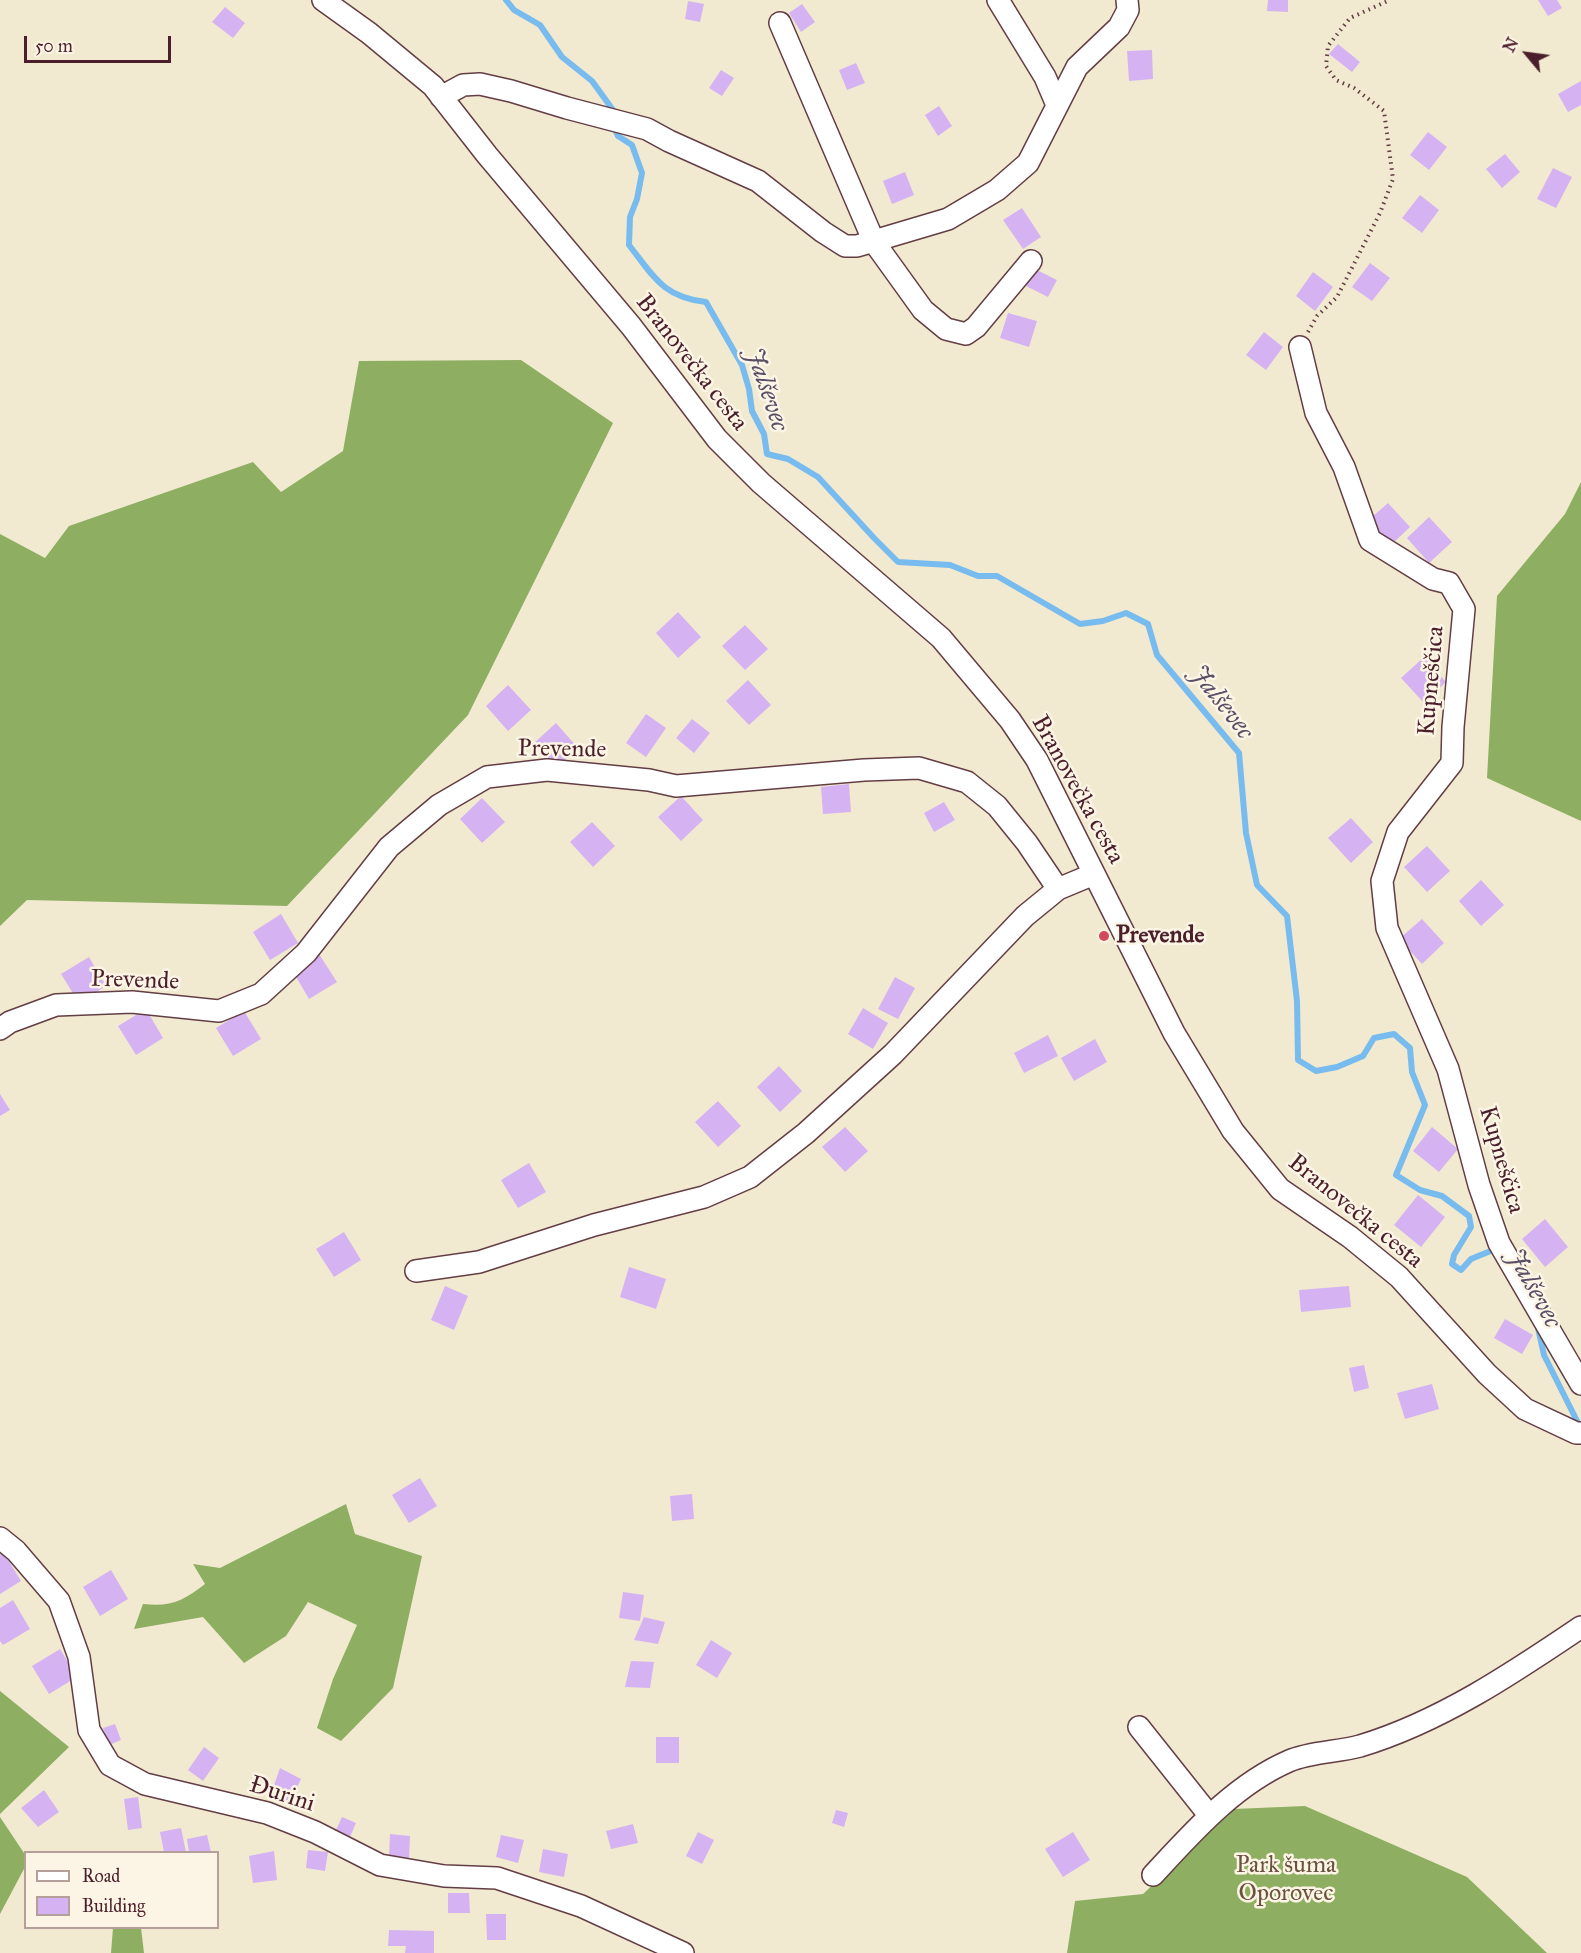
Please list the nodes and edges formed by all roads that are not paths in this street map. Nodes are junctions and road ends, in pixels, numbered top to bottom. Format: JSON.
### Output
{"nodes":[{"id":1,"x":323,"y":0,"type":"edge"},
{"id":2,"x":998,"y":0,"type":"edge"},
{"id":3,"x":1127,"y":0,"type":"edge"},
{"id":4,"x":780,"y":22,"type":"dead end"},
{"id":5,"x":441,"y":97,"type":"junction"},
{"id":6,"x":1057,"y":105,"type":"junction"},
{"id":7,"x":874,"y":242,"type":"junction"},
{"id":8,"x":1031,"y":261,"type":"dead end"},
{"id":9,"x":1300,"y":347,"type":"road end"},
{"id":10,"x":1094,"y":874,"type":"junction"},
{"id":11,"x":1058,"y":889,"type":"junction"},
{"id":12,"x":0,"y":1029,"type":"edge"},
{"id":13,"x":416,"y":1271,"type":"dead end"},
{"id":14,"x":1581,"y":1384,"type":"edge"},
{"id":15,"x":1579,"y":1433,"type":"edge"},
{"id":16,"x":0,"y":1538,"type":"edge"},
{"id":17,"x":1581,"y":1627,"type":"edge"},
{"id":18,"x":1139,"y":1727,"type":"dead end"},
{"id":19,"x":1209,"y":1815,"type":"junction"},
{"id":20,"x":1153,"y":1875,"type":"dead end"},
{"id":21,"x":684,"y":1953,"type":"edge"}],
"edges":[{"from":1,"to":5,"type":"street","name":"Branovečka cesta"},
{"from":2,"to":6,"type":"street"},
{"from":3,"to":6,"type":"street"},
{"from":4,"to":7,"type":"street"},
{"from":5,"to":7,"type":"street"},
{"from":5,"to":10,"type":"street","name":"Branovečka cesta"},
{"from":6,"to":7,"type":"street"},
{"from":7,"to":8,"type":"street"},
{"from":9,"to":14,"type":"street","name":"Kupneščica"},
{"from":10,"to":11,"type":"street"},
{"from":10,"to":15,"type":"street","name":"Branovečka cesta"},
{"from":11,"to":12,"type":"street","name":"Prevende"},
{"from":11,"to":13,"type":"street"},
{"from":16,"to":21,"type":"street","name":"Đurini"},
{"from":17,"to":19,"type":"street"},
{"from":18,"to":19,"type":"street"},
{"from":19,"to":20,"type":"street"}]}
